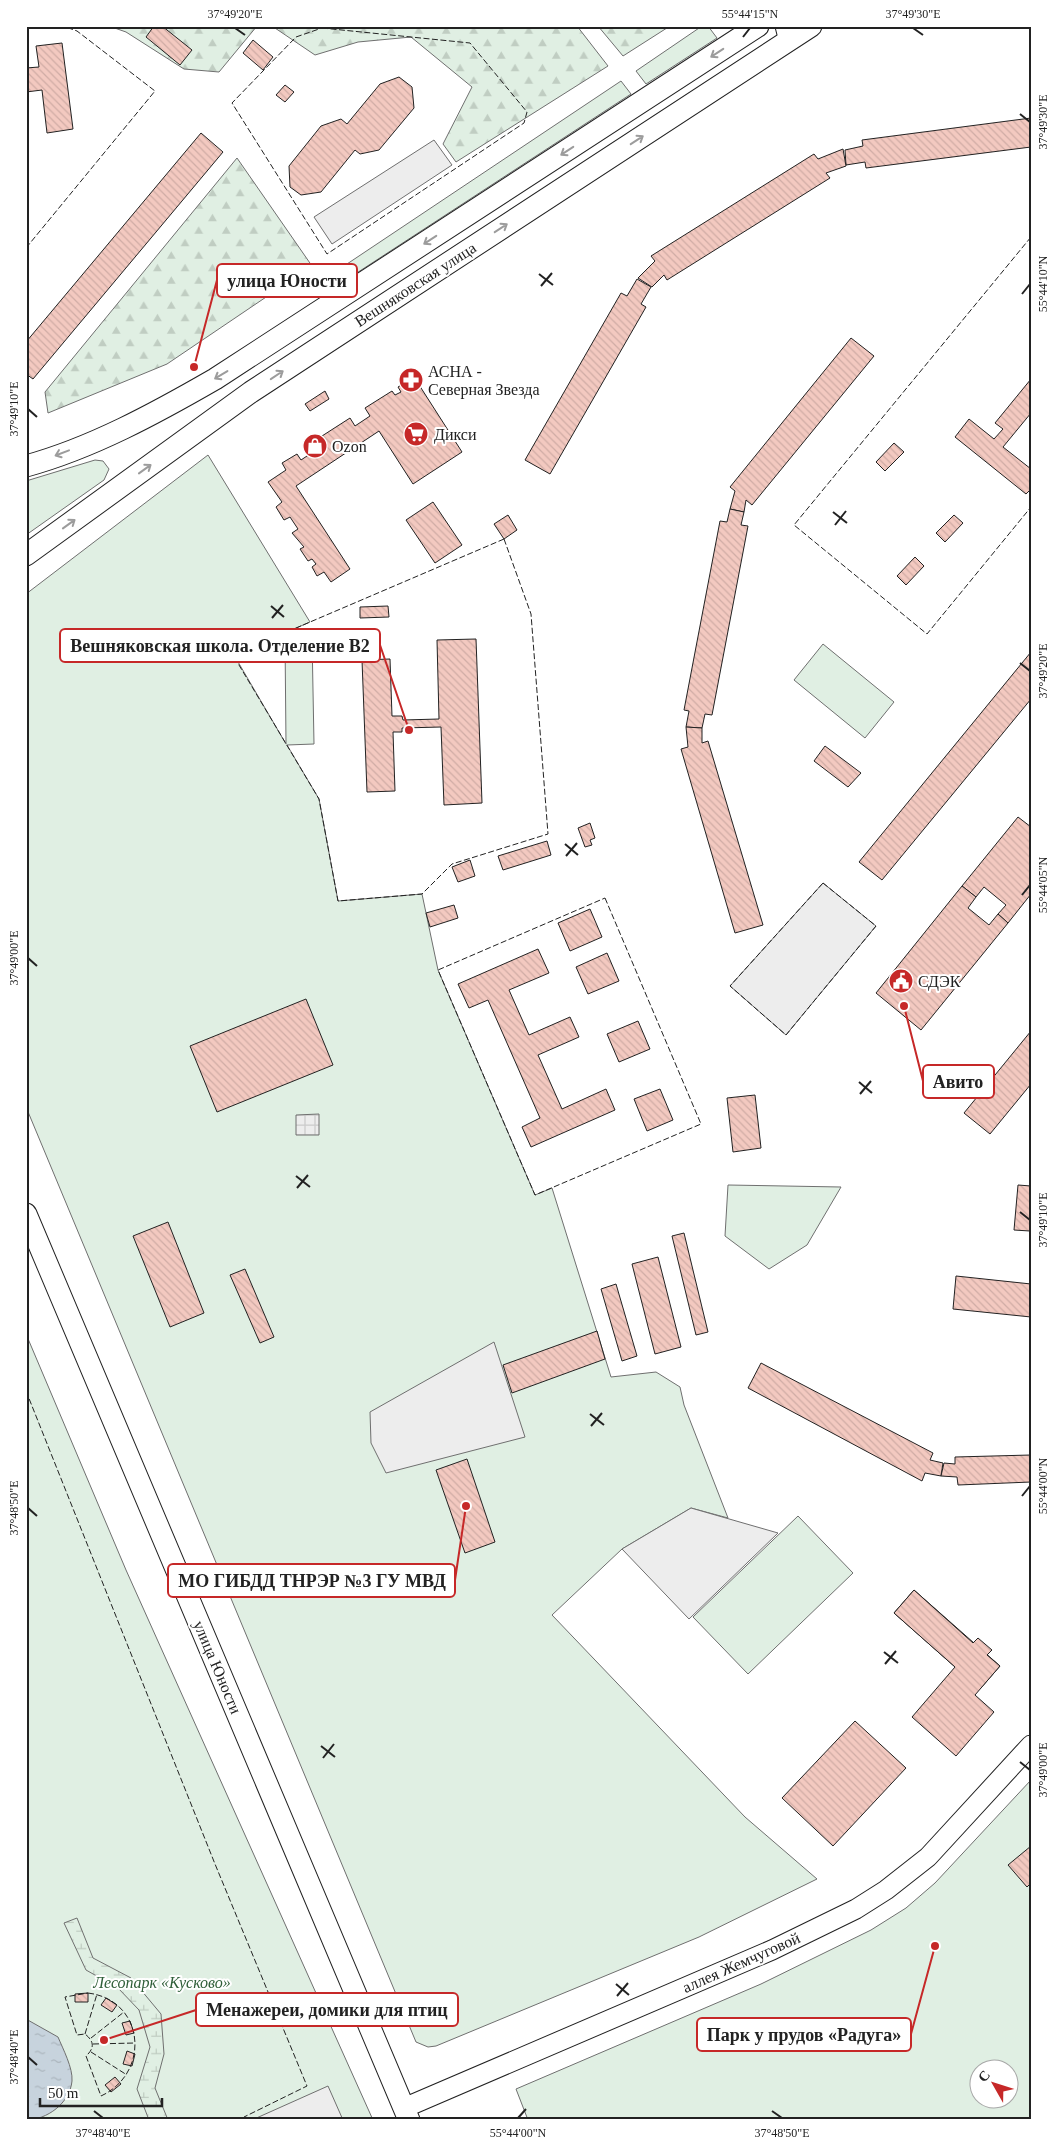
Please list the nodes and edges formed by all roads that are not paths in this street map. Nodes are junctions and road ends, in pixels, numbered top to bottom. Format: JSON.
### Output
{"nodes":[{"id":1,"x":758,"y":26,"type":"edge"},
{"id":2,"x":783,"y":26,"type":"edge"},
{"id":3,"x":812,"y":26,"type":"edge"},
{"id":4,"x":780,"y":47,"type":"junction"},
{"id":5,"x":26,"y":466,"type":"edge"},
{"id":6,"x":29,"y":553,"type":"edge"},
{"id":7,"x":26,"y":1214,"type":"edge"},
{"id":8,"x":1031,"y":1745,"type":"edge"},
{"id":9,"x":406,"y":2114,"type":"edge"}],
"edges":[{"from":1,"to":5,"type":"main road","name":"Вешняковская улица","one_way":true},
{"from":2,"to":4,"type":"street"},
{"from":3,"to":4,"type":"main road","name":"Вешняковская улица"},
{"from":6,"to":4,"type":"main road","name":"Вешняковская улица","one_way":true},
{"from":7,"to":9,"type":"main road","name":"улица Юности"},
{"from":8,"to":9,"type":"street","name":"аллея Жемчуговой"}]}
